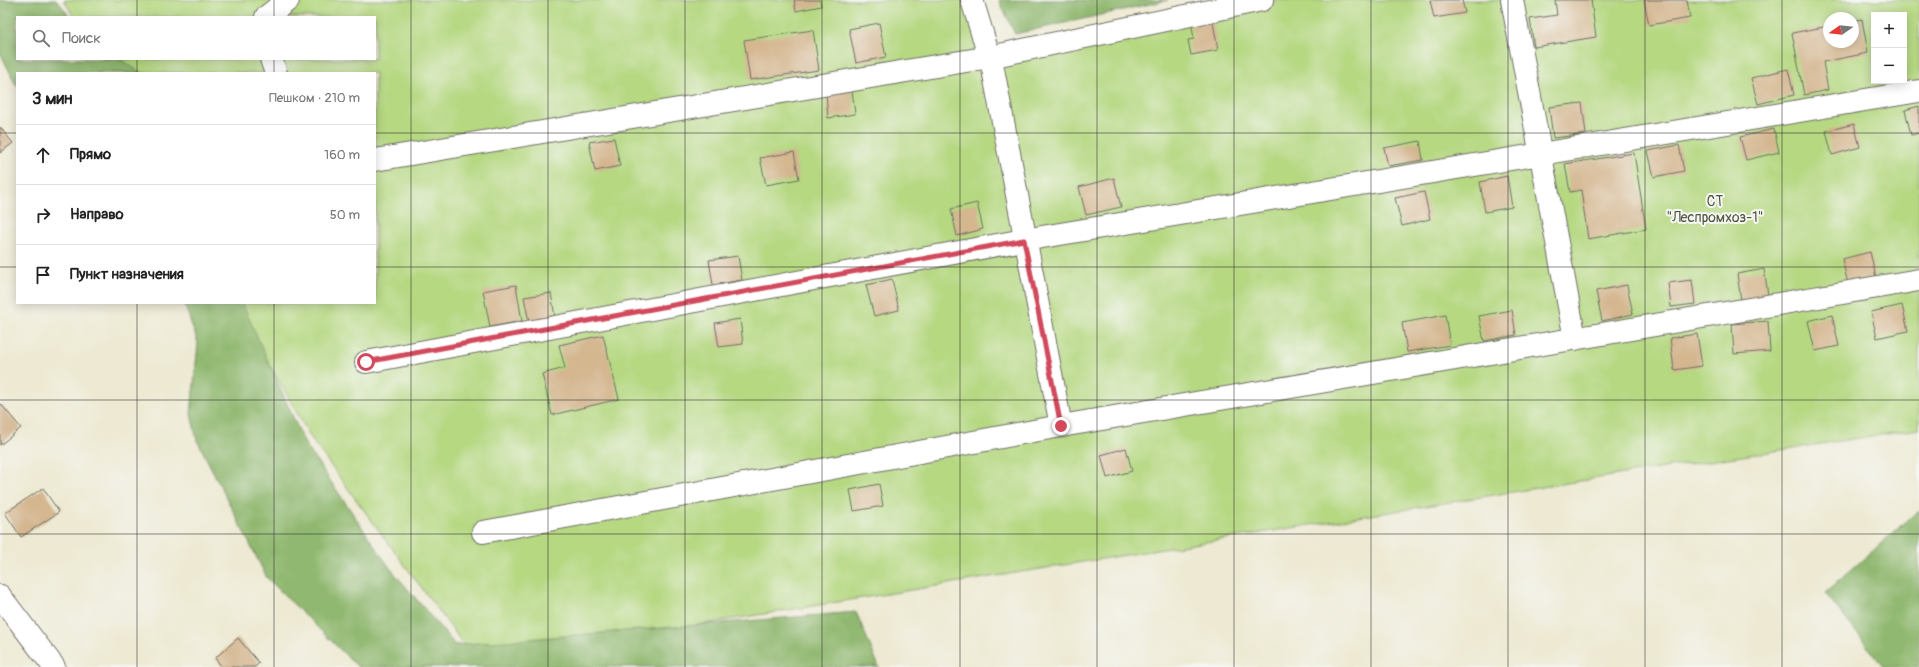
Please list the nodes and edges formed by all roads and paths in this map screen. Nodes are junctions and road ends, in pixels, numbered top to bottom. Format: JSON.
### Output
{"nodes":[{"id":1,"x":288,"y":0,"type":"edge"},
{"id":2,"x":972,"y":0,"type":"edge"},
{"id":3,"x":1262,"y":0,"type":"edge"},
{"id":4,"x":1512,"y":0,"type":"edge"},
{"id":5,"x":267,"y":16,"type":"edge"},
{"id":6,"x":990,"y":57,"type":"junction"},
{"id":7,"x":271,"y":60,"type":"edge"},
{"id":8,"x":276,"y":72,"type":"edge"},
{"id":9,"x":1919,"y":91,"type":"edge"},
{"id":10,"x":1541,"y":154,"type":"junction"},
{"id":11,"x":376,"y":160,"type":"edge"},
{"id":12,"x":1024,"y":240,"type":"junction"},
{"id":13,"x":1919,"y":280,"type":"edge"},
{"id":14,"x":1575,"y":339,"type":"junction"},
{"id":15,"x":366,"y":362,"type":"dead end"},
{"id":16,"x":1061,"y":426,"type":"junction"},
{"id":17,"x":483,"y":532,"type":"dead end"},
{"id":18,"x":0,"y":596,"type":"edge"},
{"id":19,"x":54,"y":667,"type":"edge"}],
"edges":[{"from":1,"to":5,"type":"street"},
{"from":2,"to":6,"type":"street"},
{"from":3,"to":6,"type":"street"},
{"from":4,"to":10,"type":"street"},
{"from":6,"to":11,"type":"street"},
{"from":6,"to":12,"type":"street"},
{"from":7,"to":8,"type":"street"},
{"from":9,"to":10,"type":"street"},
{"from":10,"to":12,"type":"street"},
{"from":10,"to":14,"type":"street"},
{"from":12,"to":15,"type":"street"},
{"from":12,"to":16,"type":"street"},
{"from":13,"to":14,"type":"street"},
{"from":14,"to":16,"type":"street"},
{"from":16,"to":17,"type":"street"},
{"from":18,"to":19,"type":"street"}]}
